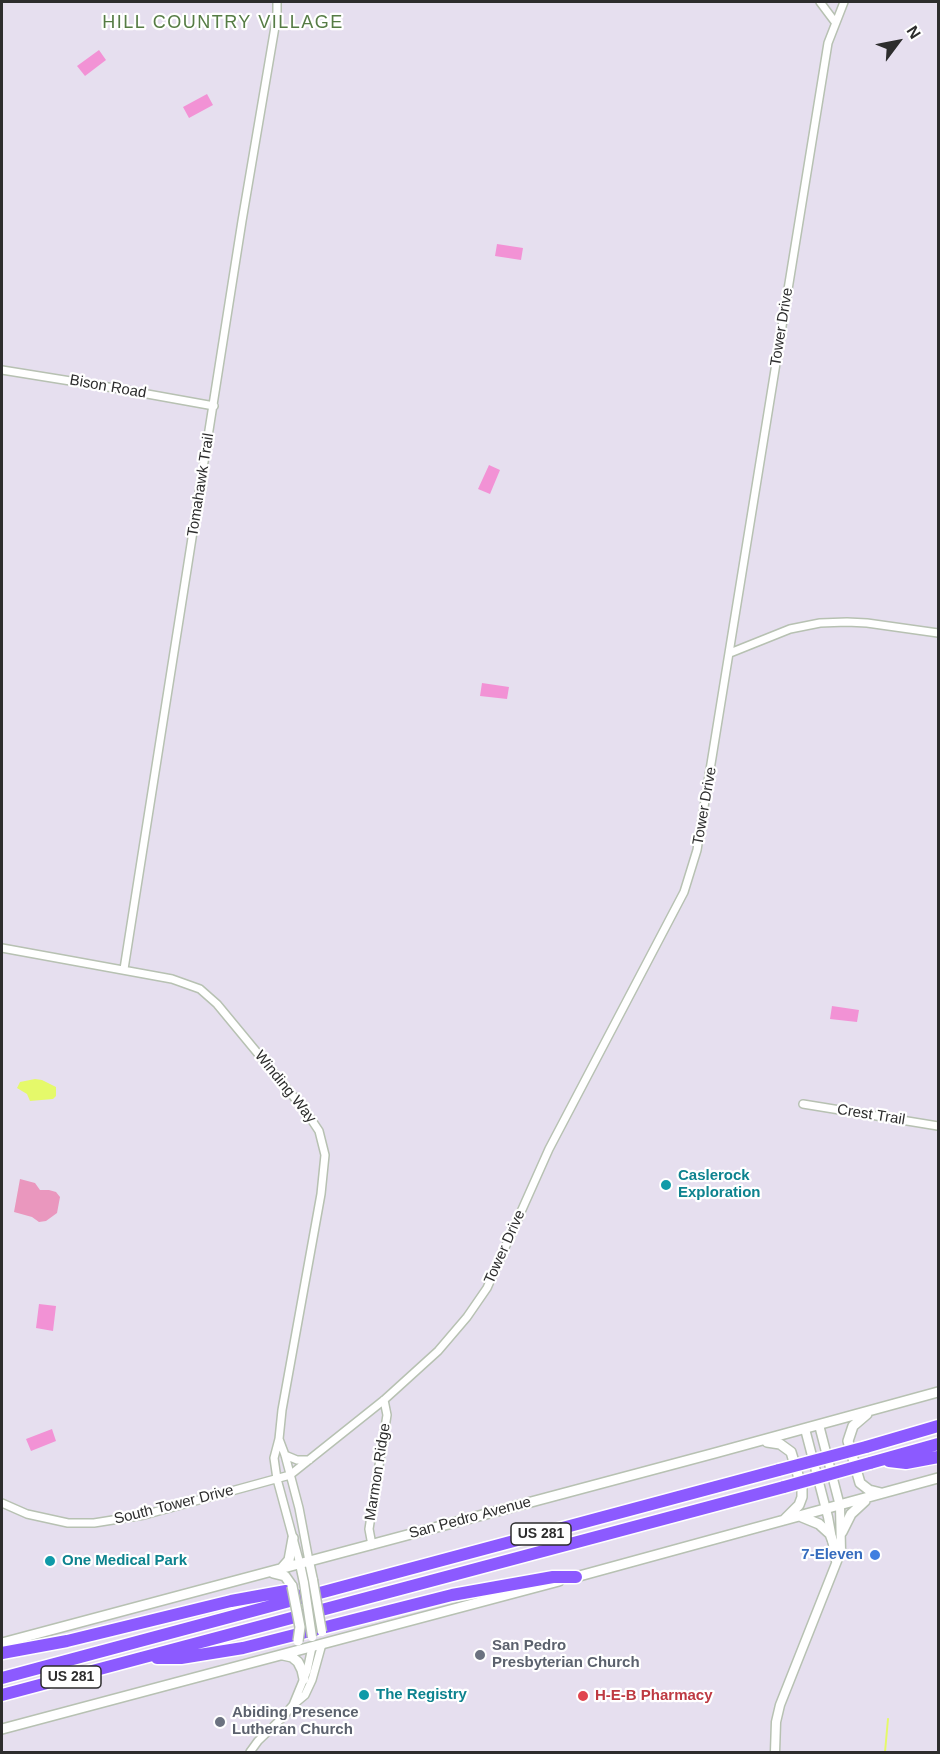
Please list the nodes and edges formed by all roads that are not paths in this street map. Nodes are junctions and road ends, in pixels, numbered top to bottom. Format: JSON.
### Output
{"nodes":[{"id":1,"x":277,"y":2,"type":"edge"},
{"id":2,"x":820,"y":2,"type":"edge"},
{"id":3,"x":844,"y":2,"type":"edge"},
{"id":4,"x":835,"y":22,"type":"junction"},
{"id":5,"x":2,"y":370,"type":"edge"},
{"id":6,"x":214,"y":406,"type":"junction"},
{"id":7,"x":939,"y":633,"type":"edge"},
{"id":8,"x":730,"y":653,"type":"junction"},
{"id":9,"x":2,"y":948,"type":"edge"},
{"id":10,"x":124,"y":969,"type":"junction"},
{"id":11,"x":803,"y":1104,"type":"dead end"},
{"id":12,"x":939,"y":1126,"type":"edge"},
{"id":13,"x":939,"y":1392,"type":"edge"},
{"id":14,"x":384,"y":1400,"type":"junction"},
{"id":15,"x":872,"y":1411,"type":"junction"},
{"id":16,"x":819,"y":1425,"type":"junction"},
{"id":17,"x":939,"y":1426,"type":"edge"},
{"id":18,"x":804,"y":1429,"type":"junction"},
{"id":19,"x":279,"y":1439,"type":"junction"},
{"id":20,"x":759,"y":1442,"type":"junction"},
{"id":21,"x":939,"y":1444,"type":"edge"},
{"id":22,"x":285,"y":1455,"type":"junction"},
{"id":23,"x":939,"y":1457,"type":"edge"},
{"id":24,"x":309,"y":1460,"type":"junction"},
{"id":25,"x":876,"y":1462,"type":"junction"},
{"id":26,"x":290,"y":1475,"type":"junction"},
{"id":27,"x":939,"y":1478,"type":"edge"},
{"id":28,"x":277,"y":1479,"type":"junction"},
{"id":29,"x":883,"y":1494,"type":"junction"},
{"id":30,"x":873,"y":1497,"type":"junction"},
{"id":31,"x":2,"y":1503,"type":"edge"},
{"id":32,"x":840,"y":1506,"type":"junction"},
{"id":33,"x":826,"y":1510,"type":"junction"},
{"id":34,"x":800,"y":1517,"type":"junction"},
{"id":35,"x":782,"y":1521,"type":"junction"},
{"id":36,"x":301,"y":1522,"type":"junction"},
{"id":37,"x":290,"y":1526,"type":"junction"},
{"id":38,"x":842,"y":1532,"type":"junction"},
{"id":39,"x":293,"y":1538,"type":"junction"},
{"id":40,"x":833,"y":1542,"type":"junction"},
{"id":41,"x":372,"y":1545,"type":"junction"},
{"id":42,"x":836,"y":1561,"type":"junction"},
{"id":43,"x":304,"y":1563,"type":"junction"},
{"id":44,"x":280,"y":1569,"type":"junction"},
{"id":45,"x":269,"y":1572,"type":"junction"},
{"id":46,"x":576,"y":1576,"type":"junction"},
{"id":47,"x":308,"y":1581,"type":"junction"},
{"id":48,"x":303,"y":1597,"type":"junction"},
{"id":49,"x":2,"y":1643,"type":"edge"},
{"id":50,"x":322,"y":1644,"type":"junction"},
{"id":51,"x":312,"y":1647,"type":"junction"},
{"id":52,"x":2,"y":1653,"type":"edge"},
{"id":53,"x":285,"y":1654,"type":"junction"},
{"id":54,"x":141,"y":1658,"type":"junction"},
{"id":55,"x":2,"y":1677,"type":"edge"},
{"id":56,"x":304,"y":1679,"type":"junction"},
{"id":57,"x":2,"y":1695,"type":"edge"},
{"id":58,"x":293,"y":1705,"type":"junction"},
{"id":59,"x":2,"y":1729,"type":"edge"},
{"id":60,"x":250,"y":1752,"type":"edge"},
{"id":61,"x":775,"y":1752,"type":"edge"}],
"edges":[{"from":1,"to":6,"type":"street","name":"Tomahawk Trail"},
{"from":2,"to":4,"type":"street"},
{"from":3,"to":4,"type":"street","name":"Tower Drive"},
{"from":4,"to":8,"type":"street","name":"Tower Drive"},
{"from":5,"to":6,"type":"street","name":"Bison Road"},
{"from":6,"to":10,"type":"street","name":"Tomahawk Trail"},
{"from":7,"to":8,"type":"street"},
{"from":8,"to":14,"type":"street","name":"Tower Drive"},
{"from":9,"to":10,"type":"street","name":"Winding Way"},
{"from":10,"to":19,"type":"street","name":"Winding Way"},
{"from":11,"to":12,"type":"street","name":"Crest Trail"},
{"from":13,"to":15,"type":"main road","name":"San Pedro Avenue"},
{"from":14,"to":24,"type":"street","name":"Tower Drive"},
{"from":14,"to":41,"type":"street","name":"Marmon Ridge"},
{"from":15,"to":16,"type":"main road","name":"San Pedro Avenue"},
{"from":15,"to":29,"type":"main road"},
{"from":16,"to":18,"type":"main road","name":"San Pedro Avenue"},
{"from":16,"to":32,"type":"street"},
{"from":17,"to":48,"type":"highway","number":"US 281","bridge":true},
{"from":18,"to":20,"type":"main road","name":"San Pedro Avenue"},
{"from":18,"to":33,"type":"street"},
{"from":19,"to":22,"type":"street","name":"Winding Way"},
{"from":19,"to":28,"type":"street","name":"Winding Way"},
{"from":20,"to":35,"type":"main road"},
{"from":20,"to":41,"type":"main road","name":"San Pedro Avenue"},
{"from":21,"to":25,"type":"highway","number":"US 281"},
{"from":22,"to":24,"type":"street"},
{"from":22,"to":26,"type":"street","name":"Winding Way"},
{"from":23,"to":25,"type":"highway"},
{"from":24,"to":26,"type":"street","name":"Tower Drive"},
{"from":25,"to":54,"type":"highway","number":"US 281","bridge":true},
{"from":26,"to":28,"type":"street","name":"Tower Drive"},
{"from":26,"to":36,"type":"street","name":"Winding Way"},
{"from":27,"to":29,"type":"main road"},
{"from":28,"to":31,"type":"street","name":"South Tower Drive"},
{"from":28,"to":37,"type":"street","name":"Winding Way"},
{"from":29,"to":30,"type":"main road"},
{"from":30,"to":32,"type":"main road"},
{"from":30,"to":38,"type":"main road"},
{"from":32,"to":33,"type":"main road"},
{"from":32,"to":38,"type":"street"},
{"from":33,"to":34,"type":"main road"},
{"from":33,"to":40,"type":"street"},
{"from":34,"to":35,"type":"main road"},
{"from":34,"to":40,"type":"main road"},
{"from":35,"to":46,"type":"main road"},
{"from":36,"to":37,"type":"street"},
{"from":36,"to":43,"type":"street","name":"Winding Way"},
{"from":37,"to":39,"type":"street","name":"Winding Way"},
{"from":38,"to":42,"type":"street"},
{"from":39,"to":43,"type":"street","name":"Winding Way"},
{"from":39,"to":44,"type":"main road"},
{"from":40,"to":42,"type":"street"},
{"from":41,"to":43,"type":"main road","name":"San Pedro Avenue"},
{"from":42,"to":61,"type":"street"},
{"from":43,"to":44,"type":"main road","name":"San Pedro Avenue"},
{"from":43,"to":47,"type":"street"},
{"from":44,"to":45,"type":"main road","name":"San Pedro Avenue"},
{"from":45,"to":49,"type":"main road","name":"San Pedro Avenue"},
{"from":45,"to":53,"type":"main road","bridge":true},
{"from":46,"to":50,"type":"main road"},
{"from":46,"to":54,"type":"highway"},
{"from":47,"to":50,"type":"street","bridge":true},
{"from":47,"to":51,"type":"street","bridge":true},
{"from":48,"to":52,"type":"highway"},
{"from":48,"to":55,"type":"highway","number":"US 281"},
{"from":50,"to":51,"type":"main road"},
{"from":50,"to":58,"type":"street"},
{"from":51,"to":53,"type":"main road"},
{"from":51,"to":56,"type":"street"},
{"from":53,"to":56,"type":"main road"},
{"from":53,"to":59,"type":"main road"},
{"from":54,"to":57,"type":"highway","number":"US 281"},
{"from":56,"to":58,"type":"street"},
{"from":58,"to":60,"type":"street"}]}
